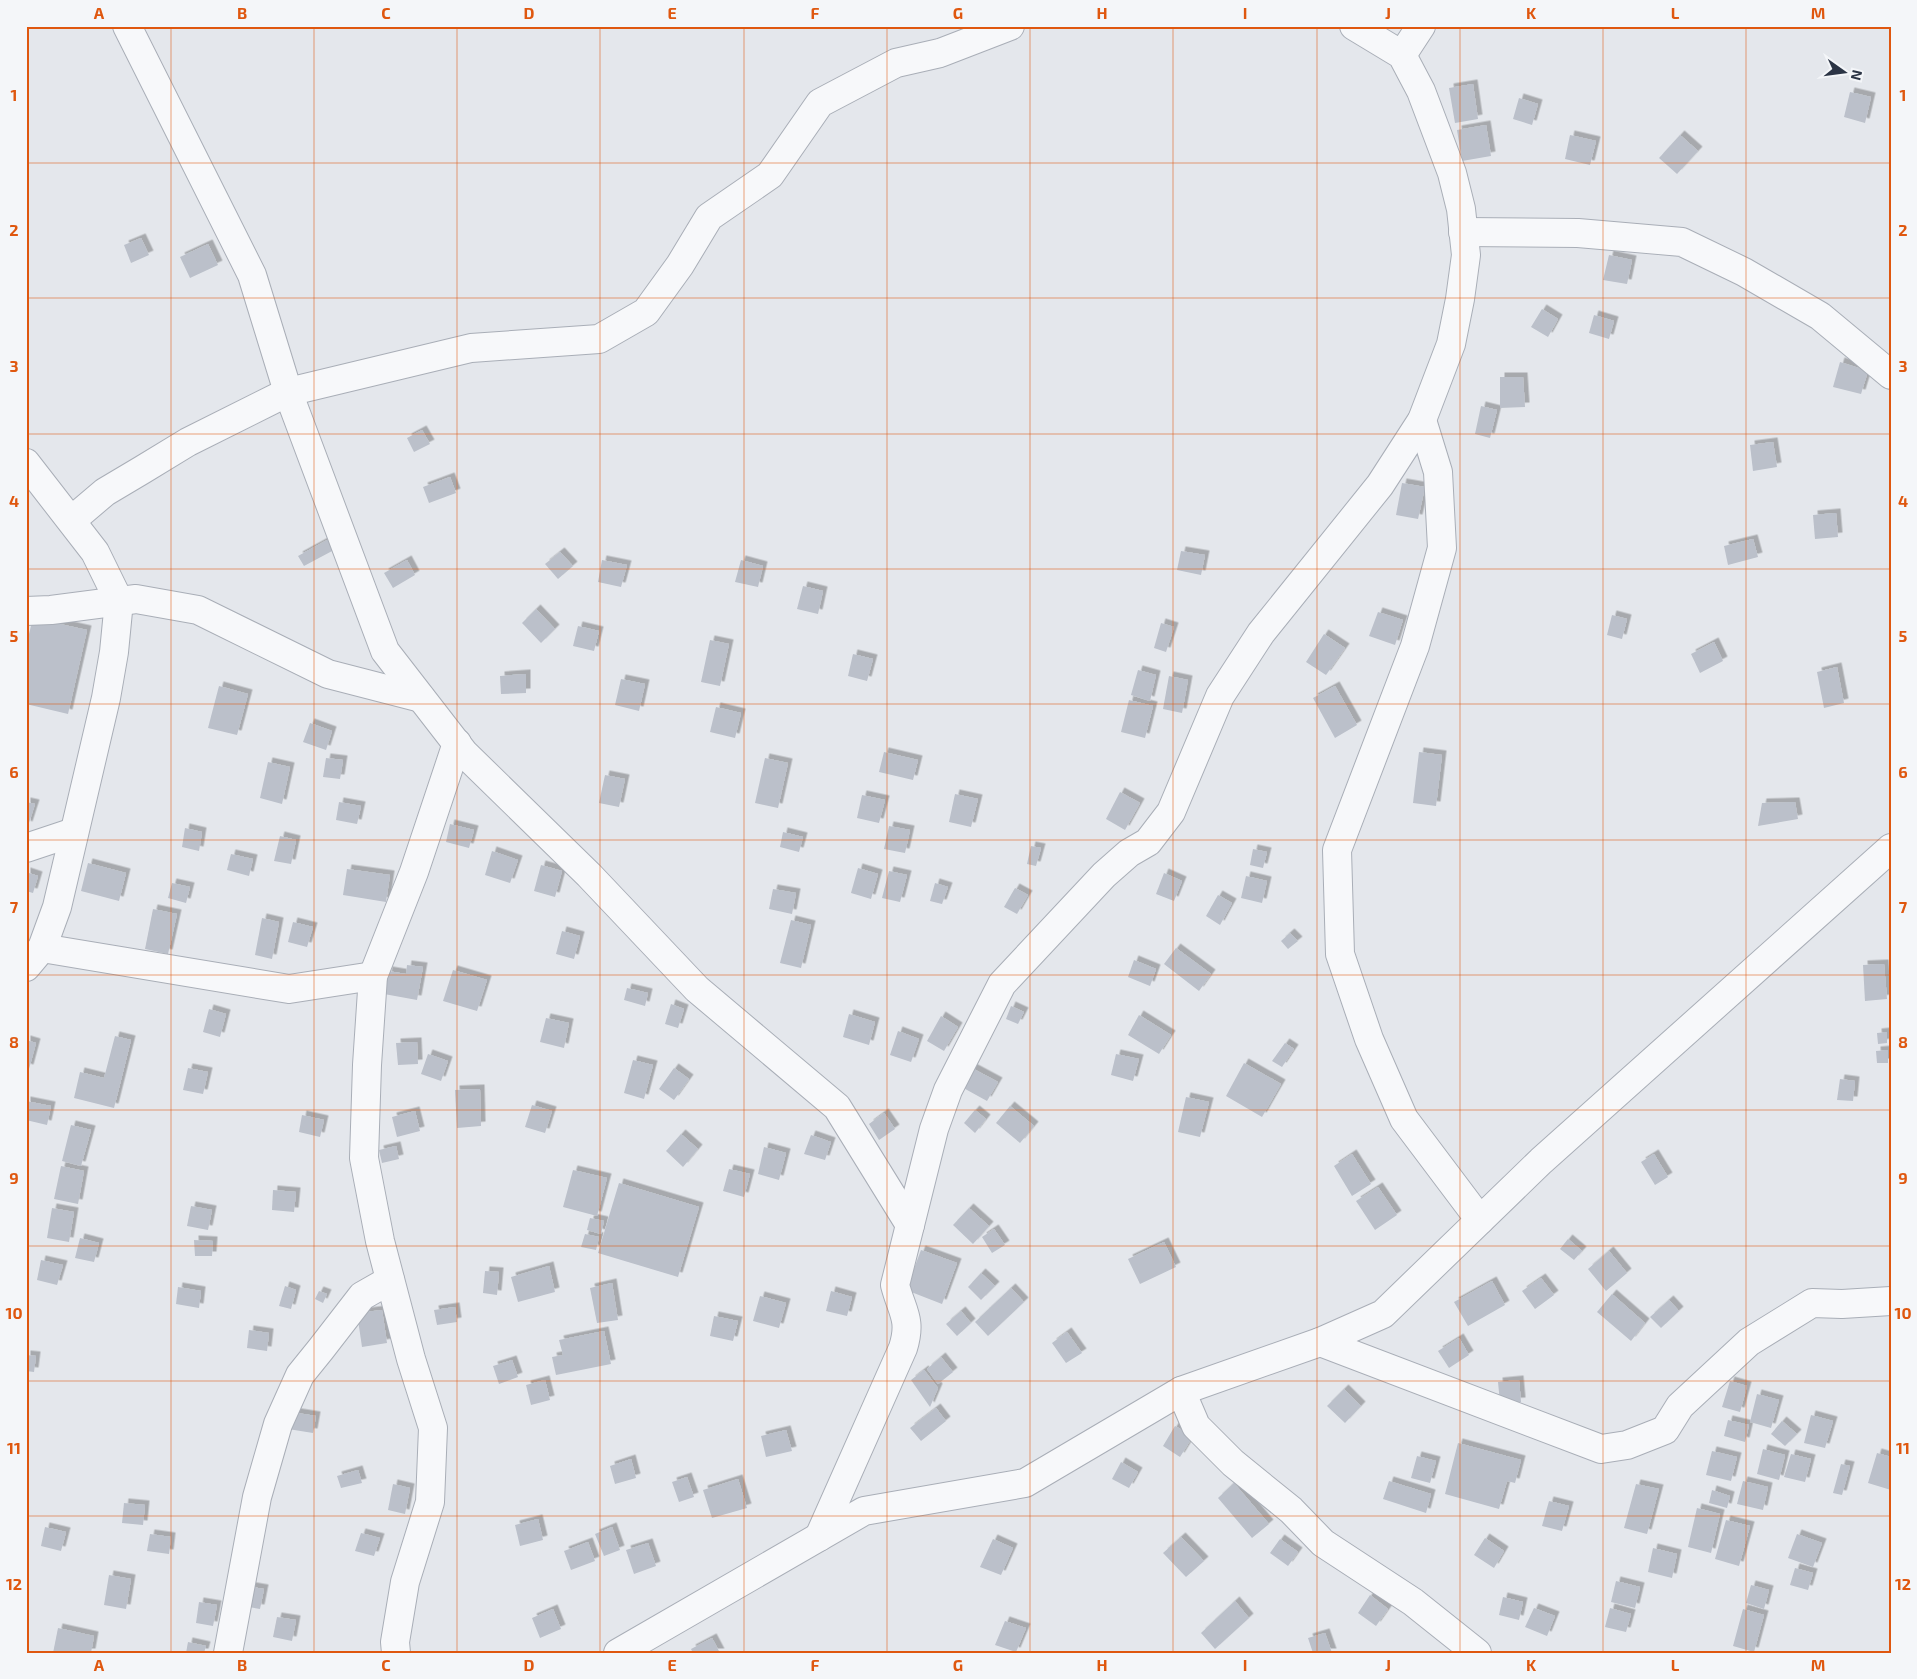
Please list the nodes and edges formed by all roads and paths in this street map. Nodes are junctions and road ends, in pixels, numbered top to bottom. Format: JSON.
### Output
{"nodes":[{"id":1,"x":127,"y":26,"type":"edge"},
{"id":2,"x":1010,"y":26,"type":"edge"},
{"id":3,"x":1354,"y":26,"type":"edge"},
{"id":4,"x":1421,"y":26,"type":"edge"},
{"id":5,"x":1402,"y":55,"type":"junction"},
{"id":6,"x":1463,"y":232,"type":"junction"},
{"id":7,"x":1891,"y":375,"type":"edge"},
{"id":8,"x":288,"y":392,"type":"junction"},
{"id":9,"x":1422,"y":420,"type":"junction"},
{"id":10,"x":26,"y":463,"type":"edge"},
{"id":11,"x":72,"y":520,"type":"junction"},
{"id":12,"x":119,"y":601,"type":"junction"},
{"id":13,"x":26,"y":611,"type":"edge"},
{"id":14,"x":421,"y":698,"type":"junction"},
{"id":15,"x":456,"y":743,"type":"junction"},
{"id":16,"x":74,"y":832,"type":"junction"},
{"id":17,"x":26,"y":848,"type":"edge"},
{"id":18,"x":1891,"y":848,"type":"edge"},
{"id":19,"x":34,"y":958,"type":"edge"},
{"id":20,"x":373,"y":976,"type":"junction"},
{"id":21,"x":1480,"y":1220,"type":"junction"},
{"id":22,"x":910,"y":1225,"type":"junction"},
{"id":23,"x":390,"y":1280,"type":"junction"},
{"id":24,"x":1891,"y":1301,"type":"edge"},
{"id":25,"x":1320,"y":1342,"type":"junction"},
{"id":26,"x":1181,"y":1391,"type":"junction"},
{"id":27,"x":819,"y":1537,"type":"junction"},
{"id":28,"x":228,"y":1653,"type":"edge"},
{"id":29,"x":396,"y":1653,"type":"edge"},
{"id":30,"x":618,"y":1653,"type":"edge"},
{"id":31,"x":1477,"y":1653,"type":"edge"}],
"edges":[{"from":1,"to":8,"type":"street"},
{"from":2,"to":8,"type":"street"},
{"from":3,"to":5,"type":"street"},
{"from":4,"to":5,"type":"street"},
{"from":5,"to":6,"type":"street"},
{"from":6,"to":7,"type":"street"},
{"from":6,"to":9,"type":"street"},
{"from":8,"to":11,"type":"street"},
{"from":8,"to":14,"type":"street"},
{"from":9,"to":21,"type":"street"},
{"from":9,"to":22,"type":"street"},
{"from":10,"to":11,"type":"street"},
{"from":11,"to":12,"type":"street"},
{"from":12,"to":13,"type":"street"},
{"from":12,"to":14,"type":"street"},
{"from":12,"to":16,"type":"street"},
{"from":14,"to":15,"type":"street"},
{"from":15,"to":20,"type":"street"},
{"from":15,"to":22,"type":"street"},
{"from":16,"to":17,"type":"street"},
{"from":16,"to":19,"type":"street"},
{"from":18,"to":21,"type":"street"},
{"from":19,"to":20,"type":"street"},
{"from":20,"to":23,"type":"street"},
{"from":21,"to":25,"type":"street"},
{"from":22,"to":27,"type":"street"},
{"from":23,"to":28,"type":"street"},
{"from":23,"to":29,"type":"street"},
{"from":24,"to":25,"type":"street"},
{"from":25,"to":26,"type":"street"},
{"from":26,"to":27,"type":"street"},
{"from":26,"to":31,"type":"street"},
{"from":27,"to":30,"type":"street"}]}
